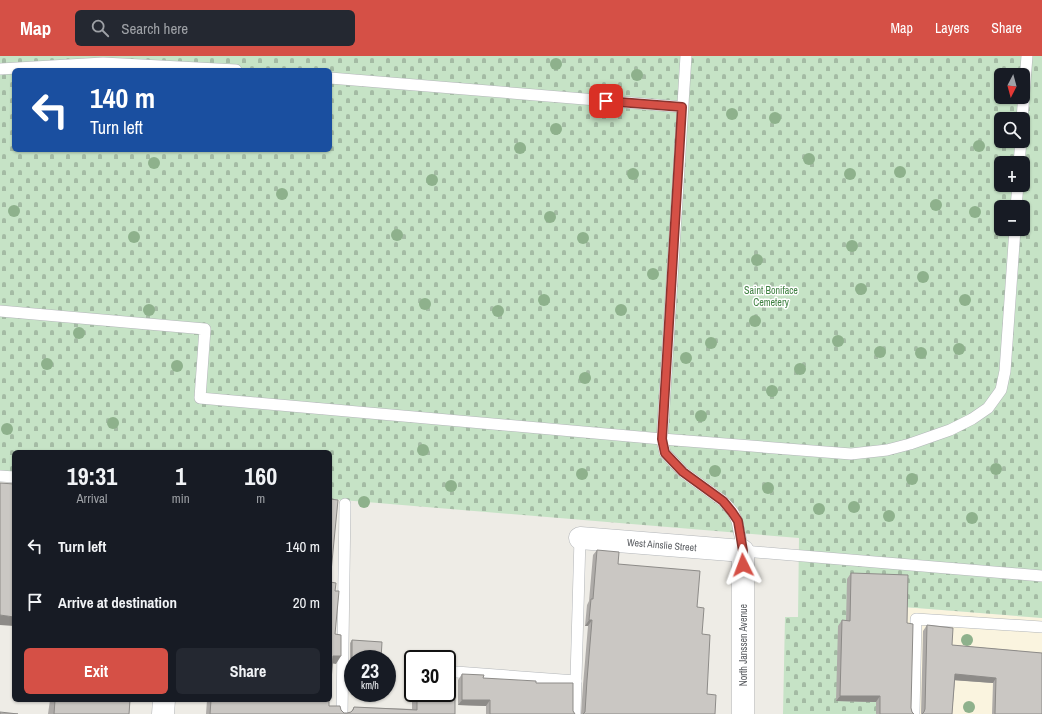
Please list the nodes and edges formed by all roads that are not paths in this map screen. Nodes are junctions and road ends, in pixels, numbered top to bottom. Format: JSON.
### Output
{"nodes":[{"id":1,"x":686,"y":56,"type":"edge"},
{"id":2,"x":1027,"y":56,"type":"edge"},
{"id":3,"x":12,"y":68,"type":"edge"},
{"id":4,"x":17,"y":68,"type":"edge"},
{"id":5,"x":198,"y":68,"type":"edge"},
{"id":6,"x":0,"y":69,"type":"edge"},
{"id":7,"x":332,"y":78,"type":"edge"},
{"id":8,"x":682,"y":107,"type":"junction"},
{"id":9,"x":1023,"y":112,"type":"edge"},
{"id":10,"x":1015,"y":236,"type":"edge"},
{"id":11,"x":0,"y":311,"type":"edge"},
{"id":12,"x":662,"y":439,"type":"junction"},
{"id":13,"x":0,"y":476,"type":"edge"},
{"id":14,"x":12,"y":477,"type":"edge"},
{"id":15,"x":345,"y":504,"type":"dead end"},
{"id":16,"x":580,"y":538,"type":"joint"},
{"id":17,"x":743,"y":551,"type":"junction"},
{"id":18,"x":1042,"y":576,"type":"edge"},
{"id":19,"x":1042,"y":627,"type":"edge"},
{"id":20,"x":456,"y":672,"type":"dead end"},
{"id":21,"x":576,"y":681,"type":"junction"},
{"id":22,"x":164,"y":702,"type":"edge"},
{"id":23,"x":163,"y":714,"type":"edge"},
{"id":24,"x":342,"y":714,"type":"edge"},
{"id":25,"x":575,"y":714,"type":"edge"},
{"id":26,"x":743,"y":714,"type":"edge"},
{"id":27,"x":914,"y":714,"type":"edge"}],
"edges":[{"from":1,"to":8,"type":"lane"},
{"from":2,"to":9,"type":"lane"},
{"from":3,"to":6,"type":"lane"},
{"from":4,"to":5,"type":"lane"},
{"from":7,"to":8,"type":"lane"},
{"from":8,"to":12,"type":"lane"},
{"from":10,"to":12,"type":"lane"},
{"from":11,"to":12,"type":"lane"},
{"from":12,"to":17,"type":"lane"},
{"from":13,"to":14,"type":"lane"},
{"from":15,"to":24,"type":"lane"},
{"from":16,"to":17,"type":"street","name":"West Ainslie Street"},
{"from":16,"to":21,"type":"lane"},
{"from":17,"to":18,"type":"lane"},
{"from":17,"to":26,"type":"street","name":"North Janssen Avenue"},
{"from":19,"to":27,"type":"lane"},
{"from":20,"to":21,"type":"lane"},
{"from":21,"to":25,"type":"lane"},
{"from":22,"to":23,"type":"street"}]}
